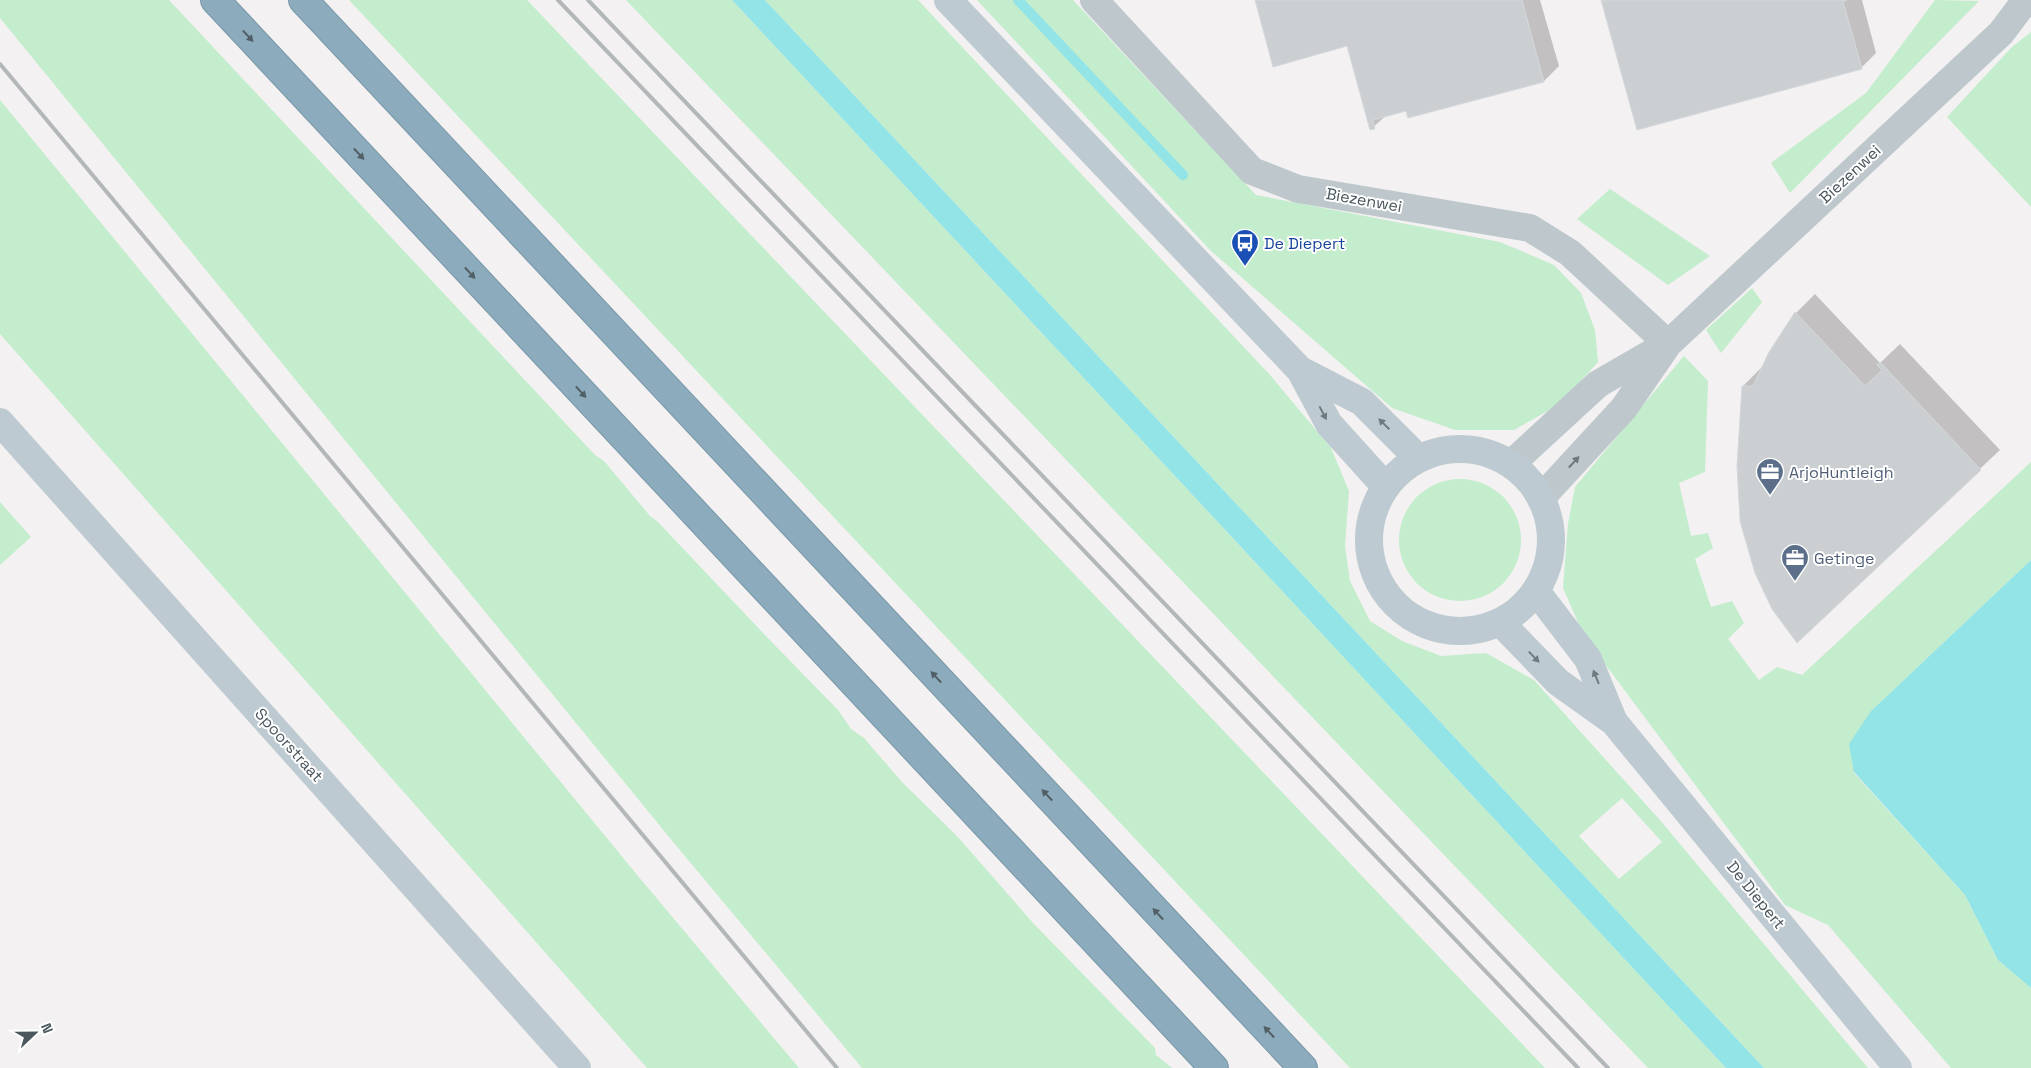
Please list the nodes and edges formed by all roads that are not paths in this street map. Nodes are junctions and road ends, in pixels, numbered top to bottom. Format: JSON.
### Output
{"nodes":[{"id":1,"x":215,"y":0,"type":"edge"},
{"id":2,"x":303,"y":0,"type":"edge"},
{"id":3,"x":948,"y":0,"type":"edge"},
{"id":4,"x":1094,"y":0,"type":"edge"},
{"id":5,"x":2026,"y":0,"type":"edge"},
{"id":6,"x":1668,"y":344,"type":"junction"},
{"id":7,"x":1300,"y":370,"type":"junction"},
{"id":8,"x":0,"y":422,"type":"edge"},
{"id":9,"x":1418,"y":458,"type":"junction"},
{"id":10,"x":1511,"y":464,"type":"junction"},
{"id":11,"x":1386,"y":486,"type":"junction"},
{"id":12,"x":1541,"y":498,"type":"junction"},
{"id":13,"x":1536,"y":591,"type":"junction"},
{"id":14,"x":1500,"y":622,"type":"junction"},
{"id":15,"x":1614,"y":722,"type":"junction"},
{"id":16,"x":577,"y":1068,"type":"edge"},
{"id":17,"x":1214,"y":1068,"type":"edge"},
{"id":18,"x":1303,"y":1068,"type":"edge"},
{"id":19,"x":1898,"y":1068,"type":"edge"}],
"edges":[{"from":1,"to":17,"type":"highway","one_way":true},
{"from":18,"to":2,"type":"highway","one_way":true},
{"from":3,"to":7,"type":"main road"},
{"from":4,"to":6,"type":"street","name":"Biezenwei"},
{"from":5,"to":6,"type":"street","name":"Biezenwei"},
{"from":6,"to":10,"type":"street","name":"Biezenwei"},
{"from":12,"to":6,"type":"street","name":"Biezenwei","one_way":true},
{"from":9,"to":7,"type":"main road","one_way":true},
{"from":7,"to":11,"type":"main road","one_way":true},
{"from":8,"to":16,"type":"main road","name":"Spoorstraat"},
{"from":9,"to":10,"type":"main road"},
{"from":9,"to":11,"type":"main road"},
{"from":10,"to":12,"type":"main road"},
{"from":11,"to":14,"type":"main road"},
{"from":12,"to":13,"type":"main road"},
{"from":13,"to":14,"type":"main road"},
{"from":15,"to":13,"type":"main road","name":"De Diepert","one_way":true},
{"from":14,"to":15,"type":"main road","name":"De Diepert","one_way":true},
{"from":15,"to":19,"type":"main road","name":"De Diepert"}]}
